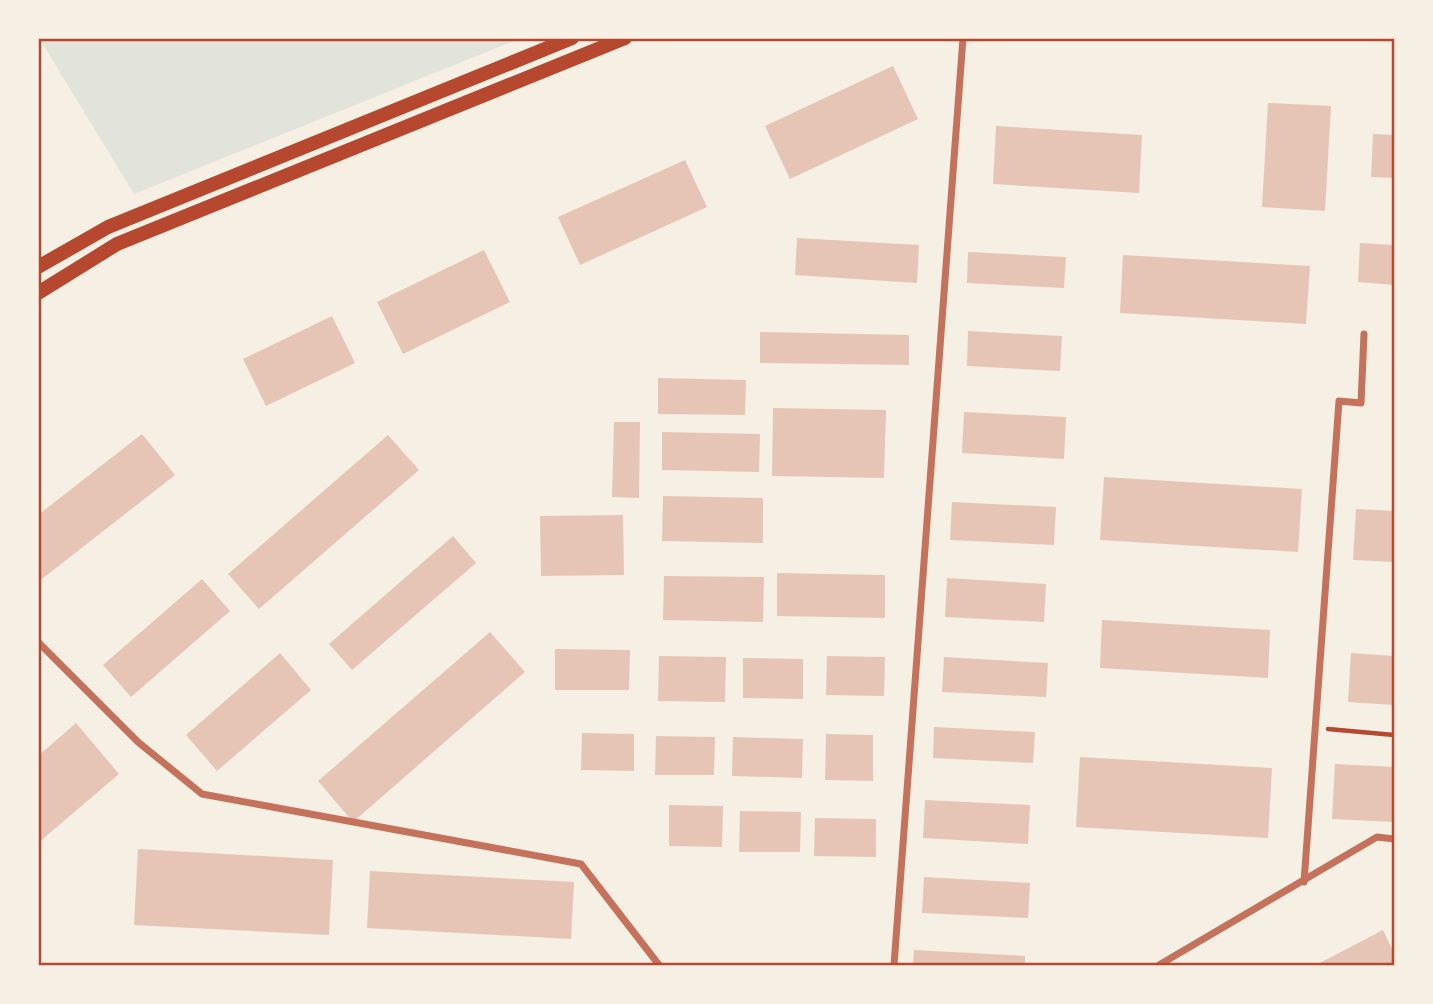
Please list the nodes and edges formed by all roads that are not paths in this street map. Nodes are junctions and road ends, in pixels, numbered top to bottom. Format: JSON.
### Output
{"nodes":[{"id":1,"x":572,"y":38,"type":"edge"},
{"id":2,"x":625,"y":38,"type":"edge"},
{"id":3,"x":962,"y":38,"type":"edge"},
{"id":4,"x":38,"y":267,"type":"edge"},
{"id":5,"x":38,"y":293,"type":"edge"},
{"id":6,"x":1364,"y":334,"type":"dead end"},
{"id":7,"x":38,"y":642,"type":"edge"},
{"id":8,"x":1395,"y":839,"type":"edge"},
{"id":9,"x":1304,"y":881,"type":"junction"},
{"id":10,"x":659,"y":965,"type":"edge"},
{"id":11,"x":894,"y":965,"type":"edge"},
{"id":12,"x":1159,"y":965,"type":"edge"}],
"edges":[{"from":1,"to":4,"type":"main road"},
{"from":2,"to":5,"type":"main road"},
{"from":3,"to":11,"type":"street"},
{"from":6,"to":9,"type":"street"},
{"from":7,"to":10,"type":"street"},
{"from":8,"to":9,"type":"street"},
{"from":9,"to":12,"type":"street"}]}
